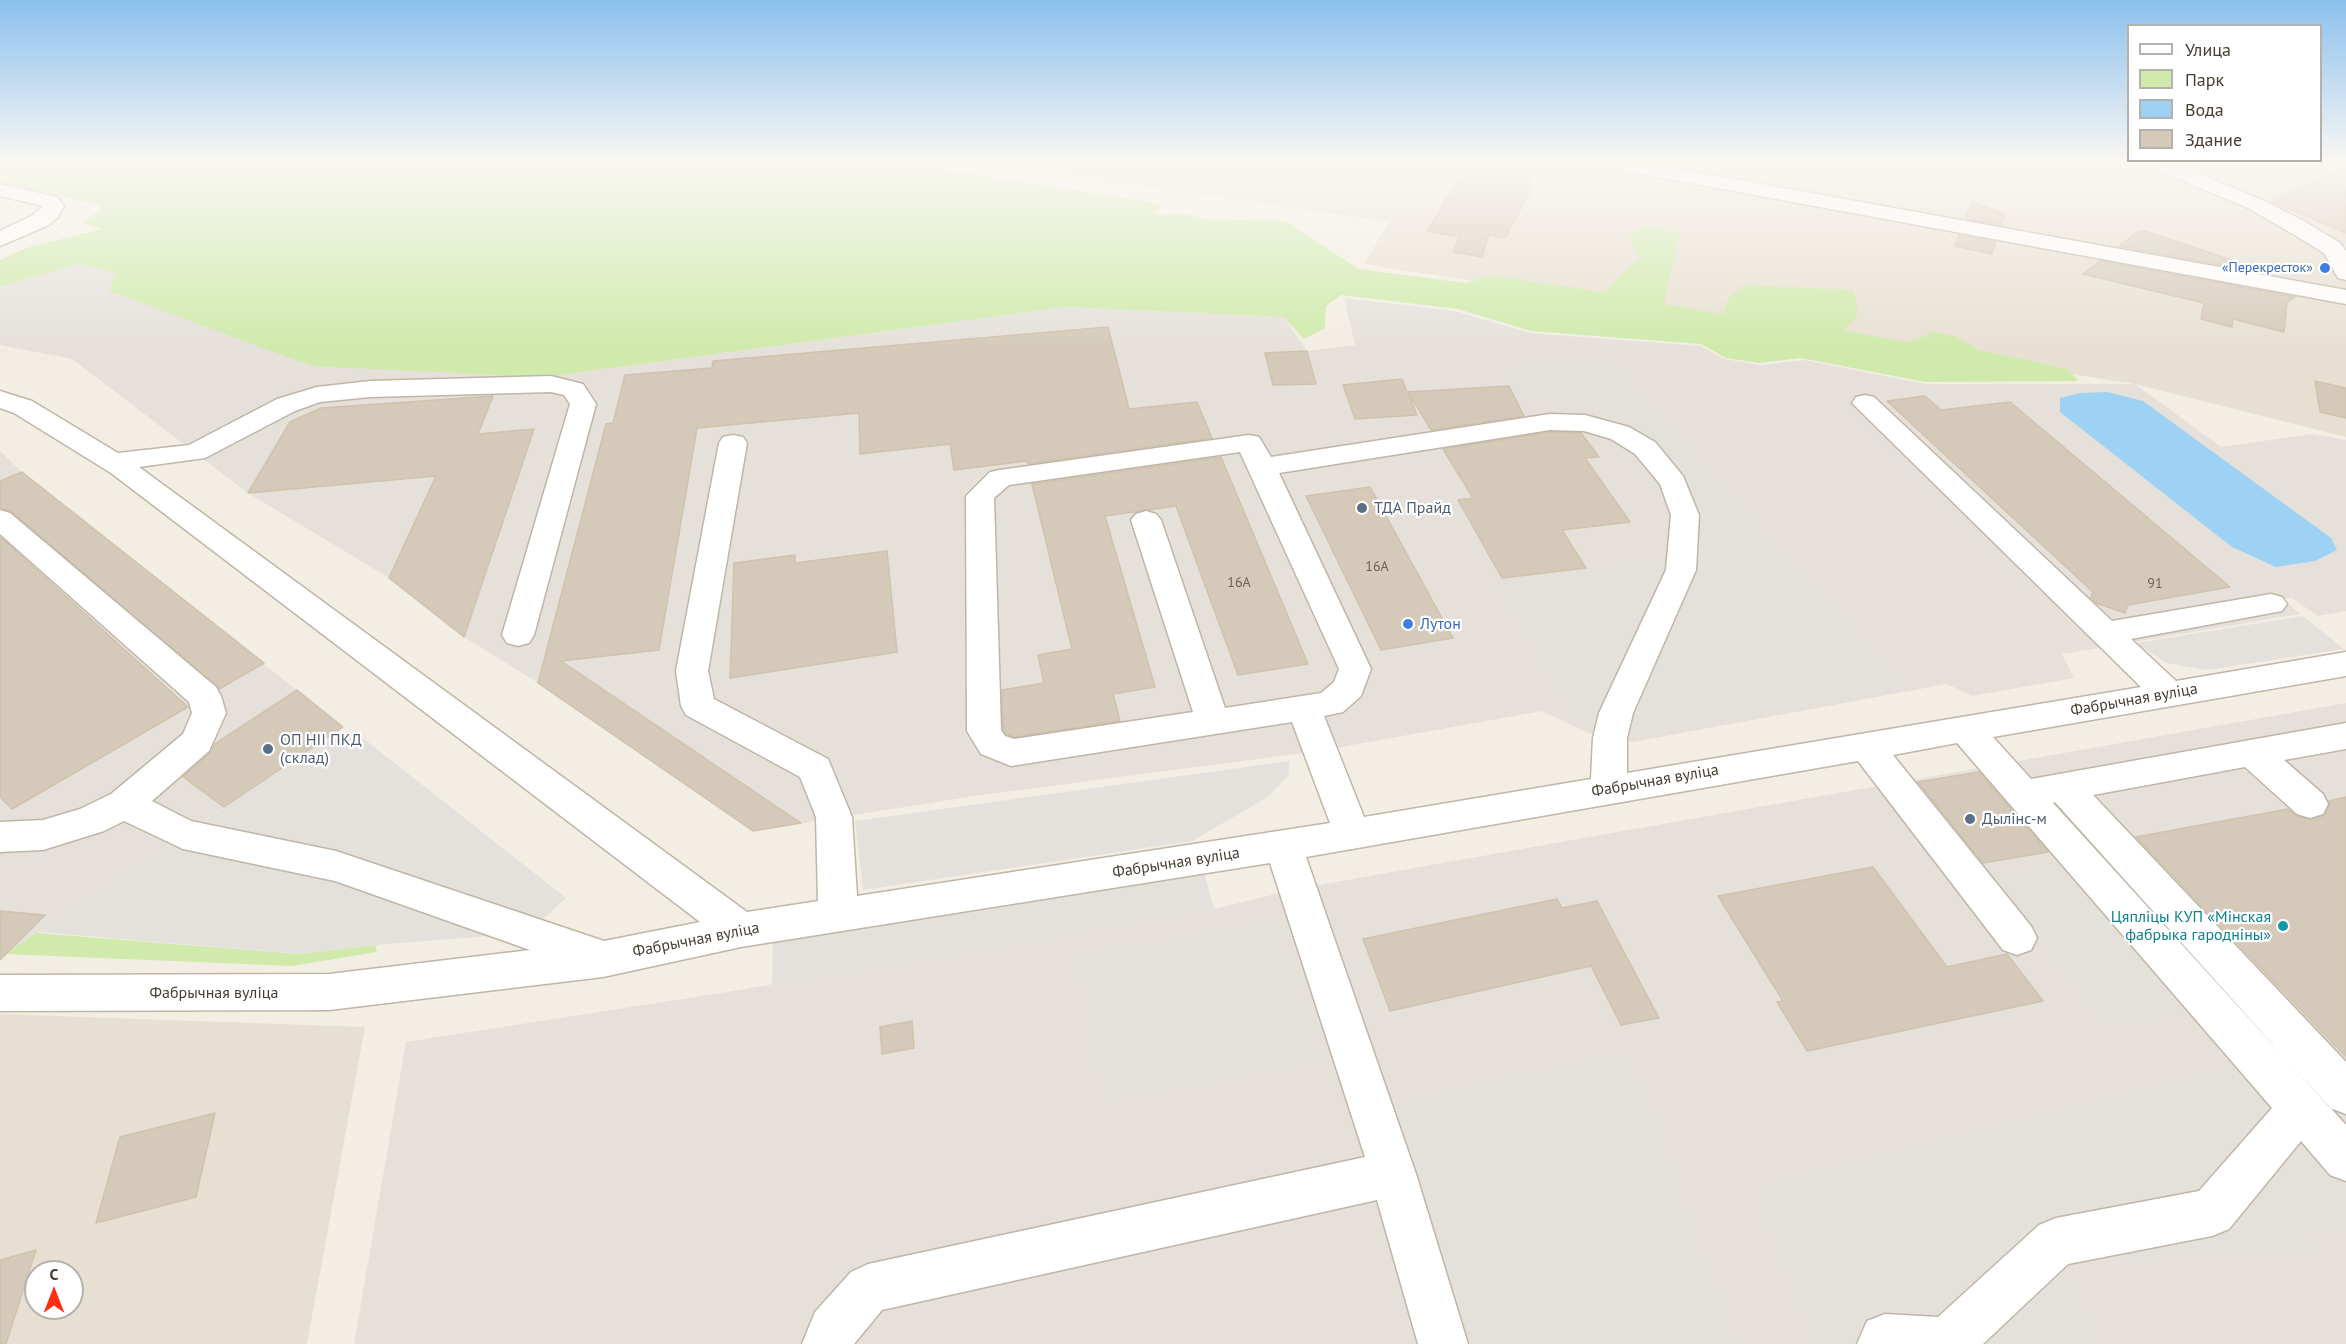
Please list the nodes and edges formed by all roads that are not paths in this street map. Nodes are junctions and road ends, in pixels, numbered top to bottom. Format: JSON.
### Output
{"nodes":[{"id":1,"x":29,"y":226,"type":"edge"},
{"id":2,"x":1967,"y":226,"type":"edge"},
{"id":3,"x":2295,"y":226,"type":"edge"},
{"id":4,"x":0,"y":239,"type":"edge"},
{"id":5,"x":2346,"y":273,"type":"edge"},
{"id":6,"x":2346,"y":297,"type":"edge"},
{"id":7,"x":0,"y":399,"type":"edge"},
{"id":8,"x":1865,"y":403,"type":"dead end"},
{"id":9,"x":733,"y":443,"type":"dead end"},
{"id":10,"x":114,"y":462,"type":"junction"},
{"id":11,"x":1262,"y":466,"type":"junction"},
{"id":12,"x":0,"y":519,"type":"edge"},
{"id":13,"x":1146,"y":520,"type":"dead end"},
{"id":14,"x":2271,"y":604,"type":"dead end"},
{"id":15,"x":2103,"y":633,"type":"junction"},
{"id":16,"x":518,"y":636,"type":"dead end"},
{"id":17,"x":2346,"y":664,"type":"edge"},
{"id":18,"x":2169,"y":694,"type":"junction"},
{"id":19,"x":1304,"y":708,"type":"junction"},
{"id":20,"x":1213,"y":722,"type":"junction"},
{"id":21,"x":1965,"y":729,"type":"junction"},
{"id":22,"x":2346,"y":736,"type":"edge"},
{"id":23,"x":1865,"y":745,"type":"junction"},
{"id":24,"x":2252,"y":753,"type":"junction"},
{"id":25,"x":2063,"y":787,"type":"junction"},
{"id":26,"x":1609,"y":789,"type":"junction"},
{"id":27,"x":2023,"y":794,"type":"junction"},
{"id":28,"x":124,"y":804,"type":"junction"},
{"id":29,"x":2310,"y":804,"type":"dead end"},
{"id":30,"x":1352,"y":833,"type":"junction"},
{"id":31,"x":0,"y":837,"type":"edge"},
{"id":32,"x":1282,"y":846,"type":"junction"},
{"id":33,"x":838,"y":915,"type":"junction"},
{"id":34,"x":741,"y":930,"type":"junction"},
{"id":35,"x":2017,"y":938,"type":"dead end"},
{"id":36,"x":603,"y":959,"type":"junction"},
{"id":37,"x":0,"y":993,"type":"edge"},
{"id":38,"x":2346,"y":1093,"type":"edge"},
{"id":39,"x":2301,"y":1108,"type":"junction"},
{"id":40,"x":2346,"y":1159,"type":"edge"},
{"id":41,"x":1393,"y":1174,"type":"junction"},
{"id":42,"x":827,"y":1344,"type":"edge"},
{"id":43,"x":1443,"y":1344,"type":"edge"},
{"id":44,"x":1882,"y":1344,"type":"edge"}],
"edges":[{"from":1,"to":4,"type":"street"},
{"from":2,"to":6,"type":"street"},
{"from":3,"to":5,"type":"street"},
{"from":7,"to":10,"type":"street"},
{"from":8,"to":15,"type":"street"},
{"from":9,"to":33,"type":"street"},
{"from":10,"to":16,"type":"street"},
{"from":10,"to":34,"type":"street"},
{"from":11,"to":19,"type":"street"},
{"from":11,"to":20,"type":"street"},
{"from":11,"to":26,"type":"street"},
{"from":12,"to":28,"type":"street"},
{"from":13,"to":20,"type":"street"},
{"from":14,"to":15,"type":"street"},
{"from":15,"to":18,"type":"street"},
{"from":17,"to":18,"type":"street","name":"Фабрычная вуліца"},
{"from":18,"to":21,"type":"street","name":"Фабрычная вуліца"},
{"from":19,"to":20,"type":"street"},
{"from":19,"to":30,"type":"street"},
{"from":21,"to":23,"type":"street","name":"Фабрычная вуліца"},
{"from":21,"to":27,"type":"street"},
{"from":22,"to":24,"type":"street"},
{"from":23,"to":26,"type":"street","name":"Фабрычная вуліца"},
{"from":23,"to":35,"type":"street"},
{"from":24,"to":25,"type":"street"},
{"from":24,"to":29,"type":"street"},
{"from":25,"to":27,"type":"street"},
{"from":25,"to":38,"type":"street"},
{"from":26,"to":30,"type":"street","name":"Фабрычная вуліца"},
{"from":27,"to":39,"type":"street"},
{"from":28,"to":31,"type":"street"},
{"from":28,"to":36,"type":"street"},
{"from":30,"to":32,"type":"street","name":"Фабрычная вуліца"},
{"from":32,"to":33,"type":"street","name":"Фабрычная вуліца"},
{"from":32,"to":41,"type":"street"},
{"from":33,"to":34,"type":"street","name":"Фабрычная вуліца"},
{"from":34,"to":36,"type":"street","name":"Фабрычная вуліца"},
{"from":36,"to":37,"type":"street","name":"Фабрычная вуліца"},
{"from":39,"to":40,"type":"street"},
{"from":39,"to":44,"type":"street"},
{"from":41,"to":42,"type":"street"},
{"from":41,"to":43,"type":"street"}]}
